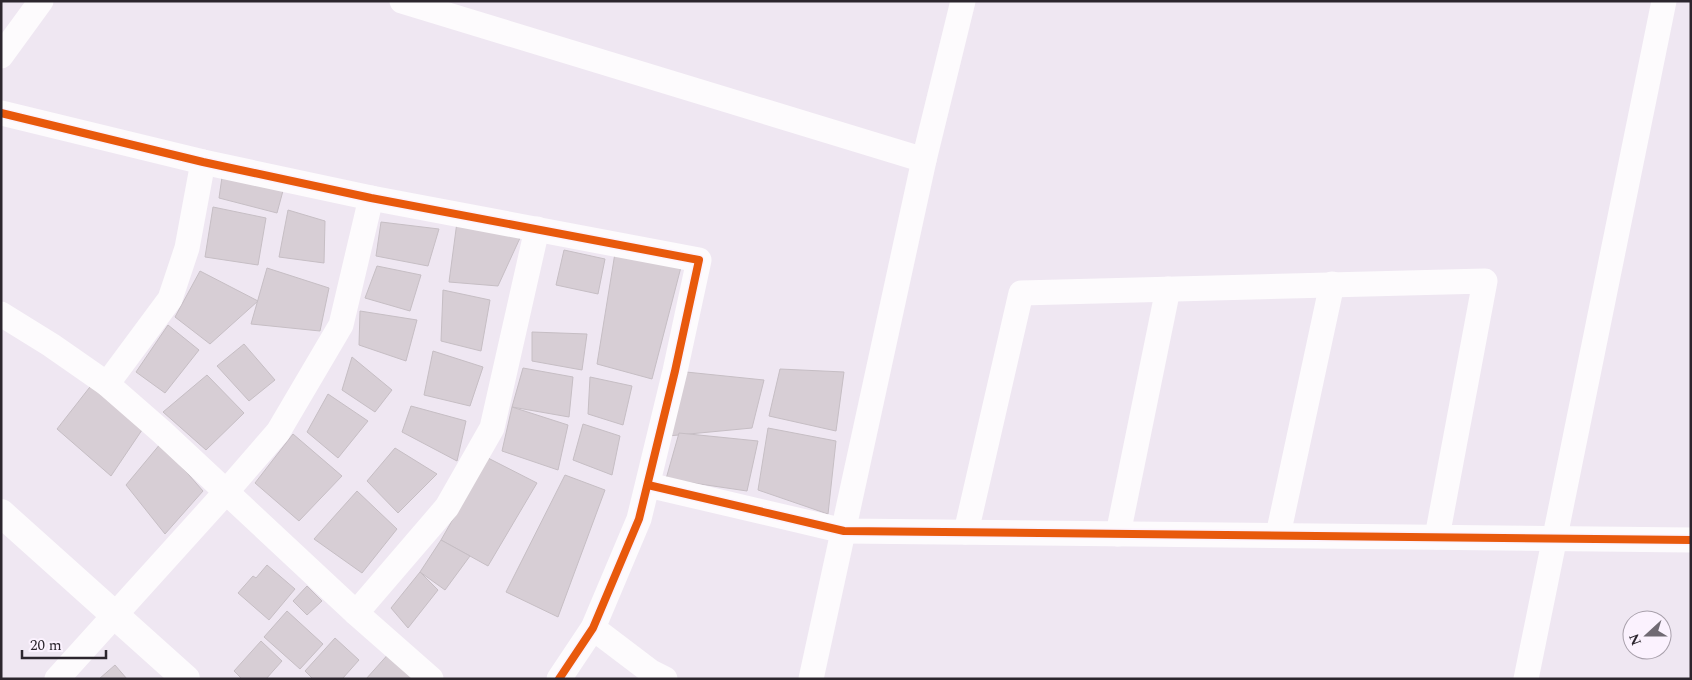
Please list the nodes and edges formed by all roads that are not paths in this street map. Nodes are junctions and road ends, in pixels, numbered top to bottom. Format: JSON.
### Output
{"nodes":[{"id":1,"x":41,"y":1,"type":"edge"},
{"id":2,"x":402,"y":1,"type":"edge"},
{"id":3,"x":963,"y":1,"type":"edge"},
{"id":4,"x":1664,"y":1,"type":"edge"},
{"id":5,"x":1,"y":56,"type":"edge"},
{"id":6,"x":1,"y":113,"type":"edge"},
{"id":7,"x":924,"y":160,"type":"junction"},
{"id":8,"x":203,"y":162,"type":"junction"},
{"id":9,"x":371,"y":198,"type":"junction"},
{"id":10,"x":537,"y":229,"type":"junction"},
{"id":11,"x":1332,"y":284,"type":"junction"},
{"id":12,"x":1168,"y":289,"type":"junction"},
{"id":13,"x":1,"y":314,"type":"edge"},
{"id":14,"x":107,"y":384,"type":"junction"},
{"id":15,"x":648,"y":485,"type":"junction"},
{"id":16,"x":226,"y":492,"type":"junction"},
{"id":17,"x":1,"y":513,"type":"edge"},
{"id":18,"x":844,"y":531,"type":"junction"},
{"id":19,"x":966,"y":532,"type":"junction"},
{"id":20,"x":1118,"y":534,"type":"junction"},
{"id":21,"x":1278,"y":536,"type":"junction"},
{"id":22,"x":1438,"y":537,"type":"junction"},
{"id":23,"x":1555,"y":538,"type":"junction"},
{"id":24,"x":1691,"y":540,"type":"edge"},
{"id":25,"x":356,"y":613,"type":"junction"},
{"id":26,"x":115,"y":615,"type":"junction"},
{"id":27,"x":593,"y":628,"type":"junction"},
{"id":28,"x":57,"y":679,"type":"edge"},
{"id":29,"x":186,"y":679,"type":"edge"},
{"id":30,"x":431,"y":679,"type":"edge"},
{"id":31,"x":559,"y":679,"type":"edge"},
{"id":32,"x":665,"y":679,"type":"edge"},
{"id":33,"x":811,"y":679,"type":"edge"},
{"id":34,"x":1526,"y":679,"type":"edge"}],
"edges":[{"from":1,"to":5,"type":"street"},
{"from":2,"to":7,"type":"street"},
{"from":3,"to":7,"type":"street"},
{"from":4,"to":23,"type":"street"},
{"from":6,"to":8,"type":"street"},
{"from":7,"to":18,"type":"street"},
{"from":8,"to":9,"type":"street"},
{"from":8,"to":14,"type":"street"},
{"from":9,"to":10,"type":"street"},
{"from":9,"to":16,"type":"street"},
{"from":10,"to":15,"type":"street"},
{"from":10,"to":25,"type":"street"},
{"from":11,"to":12,"type":"street"},
{"from":11,"to":21,"type":"street"},
{"from":11,"to":22,"type":"street"},
{"from":12,"to":19,"type":"street"},
{"from":12,"to":20,"type":"street"},
{"from":13,"to":14,"type":"street"},
{"from":14,"to":16,"type":"street"},
{"from":15,"to":18,"type":"street"},
{"from":15,"to":27,"type":"street"},
{"from":16,"to":25,"type":"street"},
{"from":16,"to":26,"type":"street"},
{"from":17,"to":26,"type":"street"},
{"from":18,"to":19,"type":"street"},
{"from":18,"to":33,"type":"street"},
{"from":19,"to":20,"type":"street"},
{"from":20,"to":21,"type":"street"},
{"from":21,"to":22,"type":"street"},
{"from":22,"to":23,"type":"street"},
{"from":23,"to":24,"type":"street"},
{"from":23,"to":34,"type":"street"},
{"from":25,"to":30,"type":"street"},
{"from":26,"to":28,"type":"street"},
{"from":26,"to":29,"type":"street"},
{"from":27,"to":31,"type":"street"},
{"from":27,"to":32,"type":"street"}]}
